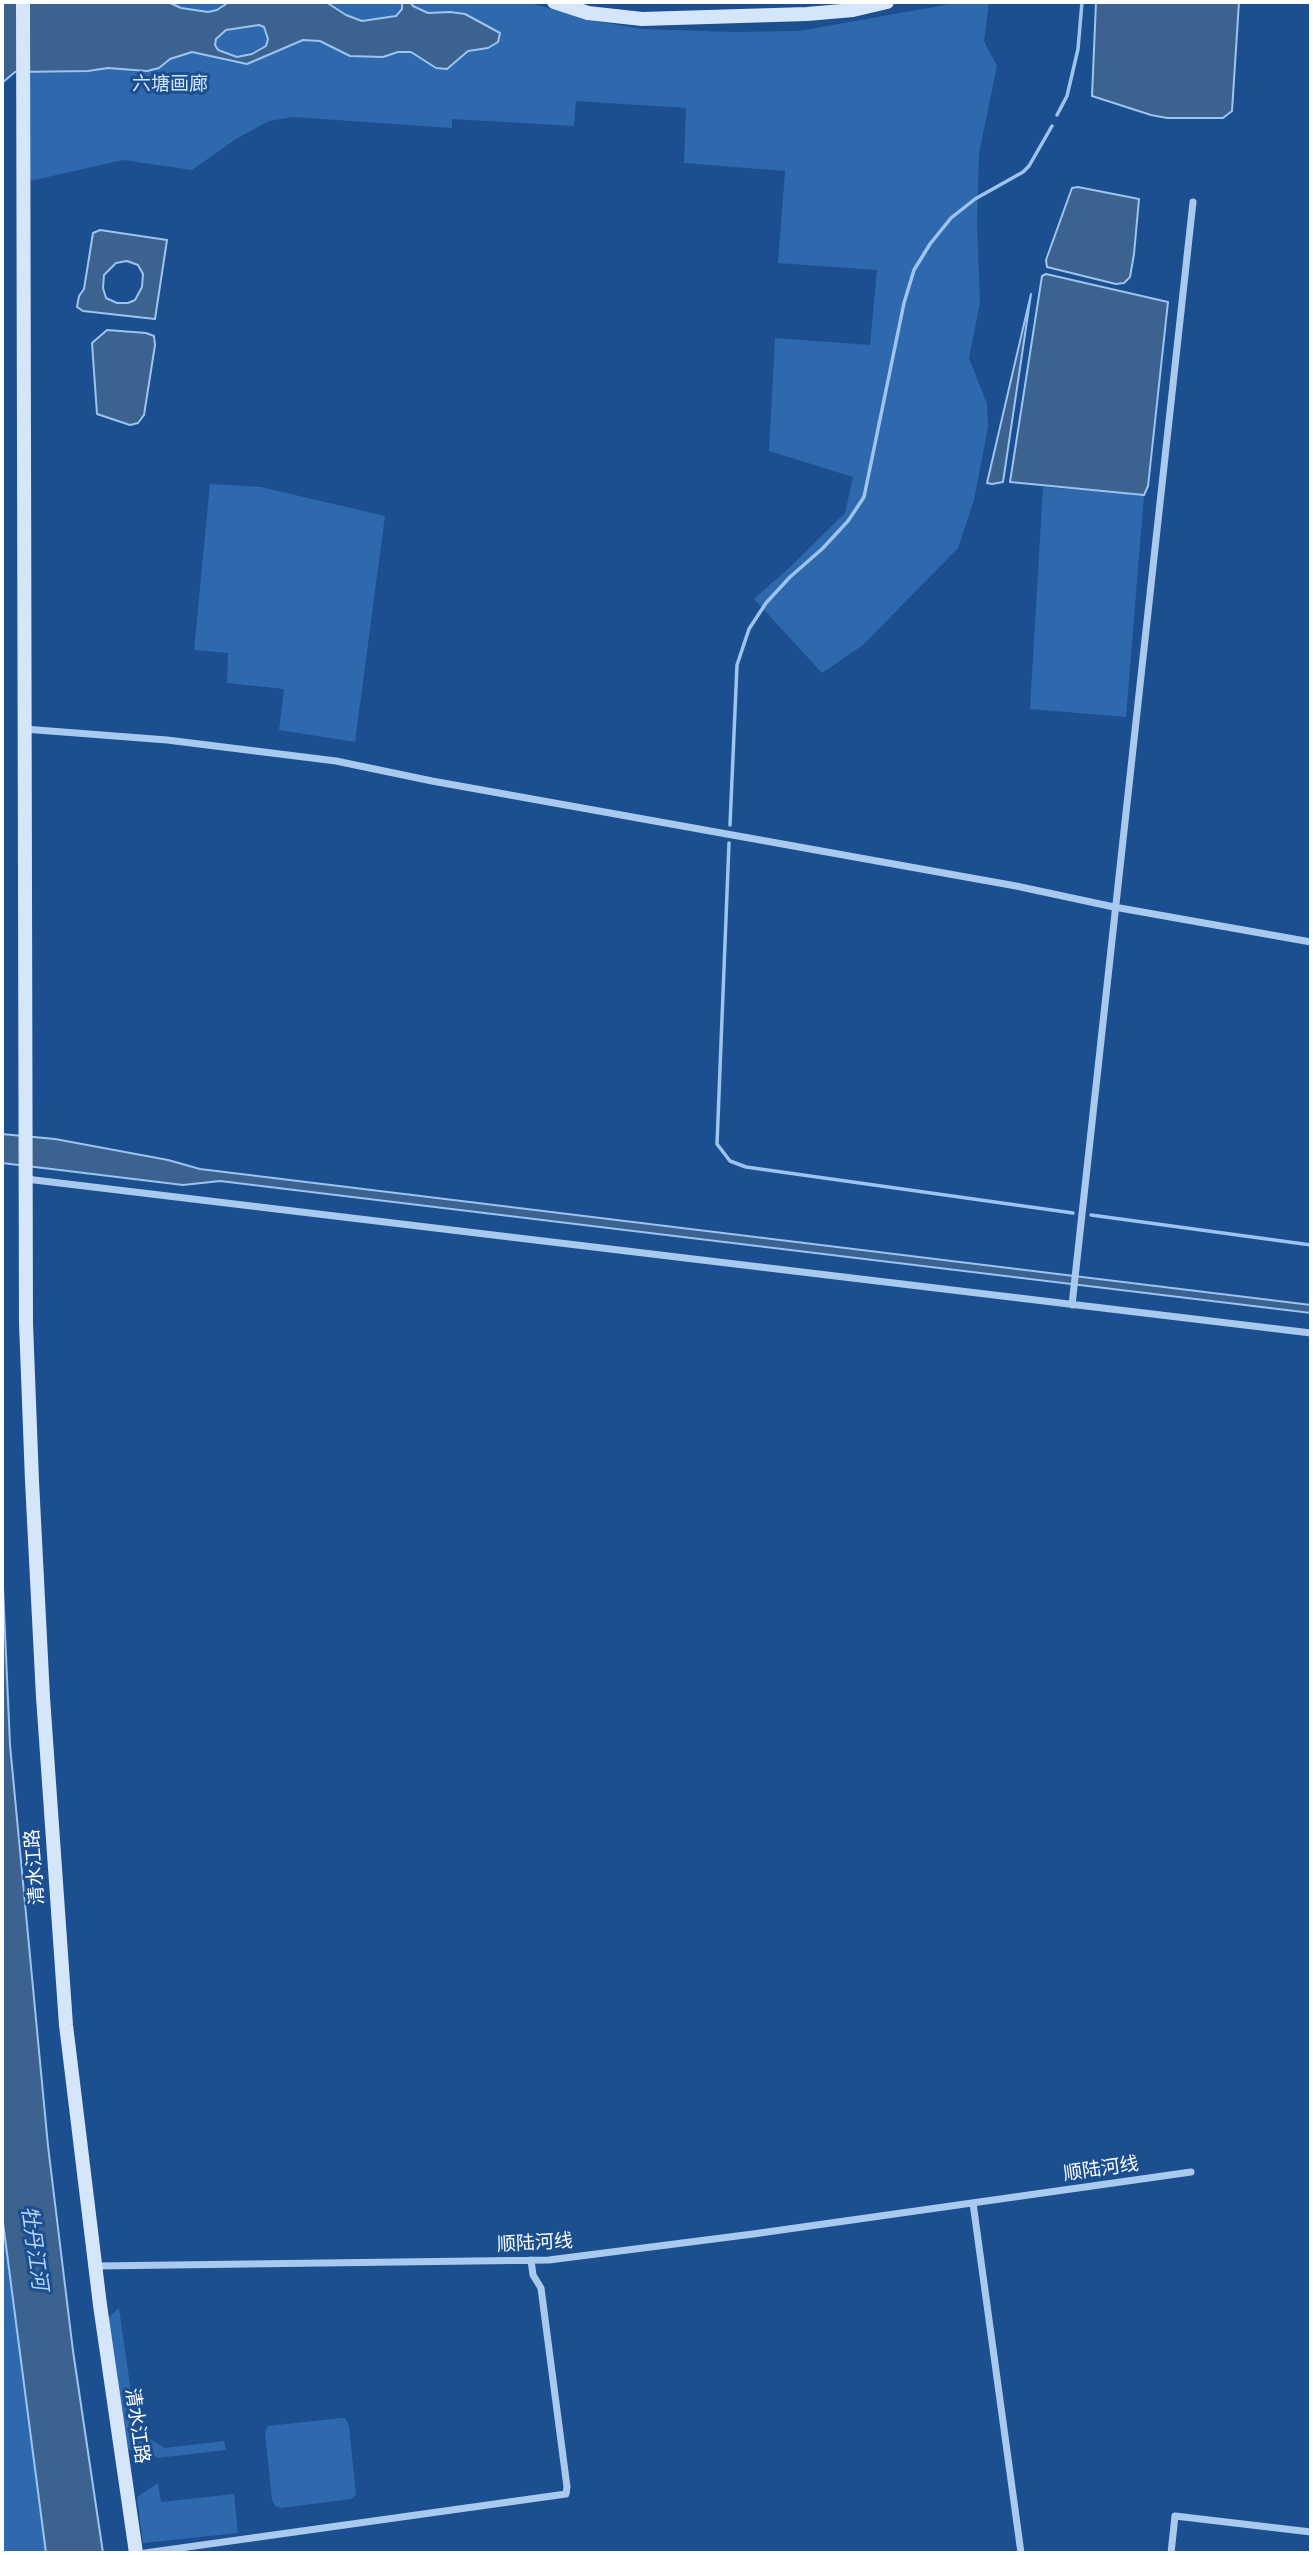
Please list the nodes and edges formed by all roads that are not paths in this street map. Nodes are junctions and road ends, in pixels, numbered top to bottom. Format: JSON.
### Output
{"nodes":[{"id":1,"x":23,"y":2,"type":"edge"},
{"id":2,"x":554,"y":2,"type":"edge"},
{"id":3,"x":887,"y":2,"type":"edge"},
{"id":4,"x":1193,"y":202,"type":"dead end"},
{"id":5,"x":24,"y":729,"type":"junction"},
{"id":6,"x":1114,"y":907,"type":"junction"},
{"id":7,"x":1311,"y":942,"type":"edge"},
{"id":8,"x":26,"y":1176,"type":"junction"},
{"id":9,"x":1073,"y":1305,"type":"junction"},
{"id":10,"x":1311,"y":1333,"type":"edge"},
{"id":11,"x":1191,"y":2172,"type":"dead end"},
{"id":12,"x":973,"y":2203,"type":"junction"},
{"id":13,"x":531,"y":2260,"type":"junction"},
{"id":14,"x":95,"y":2266,"type":"junction"},
{"id":15,"x":1311,"y":2532,"type":"edge"},
{"id":16,"x":136,"y":2553,"type":"edge"},
{"id":17,"x":145,"y":2553,"type":"edge"},
{"id":18,"x":1021,"y":2553,"type":"edge"},
{"id":19,"x":1171,"y":2553,"type":"edge"}],
"edges":[{"from":1,"to":5,"type":"street"},
{"from":2,"to":3,"type":"street"},
{"from":4,"to":6,"type":"street"},
{"from":5,"to":6,"type":"street"},
{"from":5,"to":8,"type":"street","name":"清水江路"},
{"from":6,"to":7,"type":"street"},
{"from":6,"to":9,"type":"street"},
{"from":8,"to":9,"type":"street"},
{"from":8,"to":14,"type":"street","name":"清水江路"},
{"from":9,"to":10,"type":"street"},
{"from":11,"to":12,"type":"street","name":"顺陆河线"},
{"from":12,"to":13,"type":"street","name":"顺陆河线"},
{"from":12,"to":18,"type":"street"},
{"from":13,"to":14,"type":"street","name":"顺陆河线"},
{"from":13,"to":17,"type":"street"},
{"from":14,"to":16,"type":"street","name":"清水江路"},
{"from":15,"to":19,"type":"street"}]}
